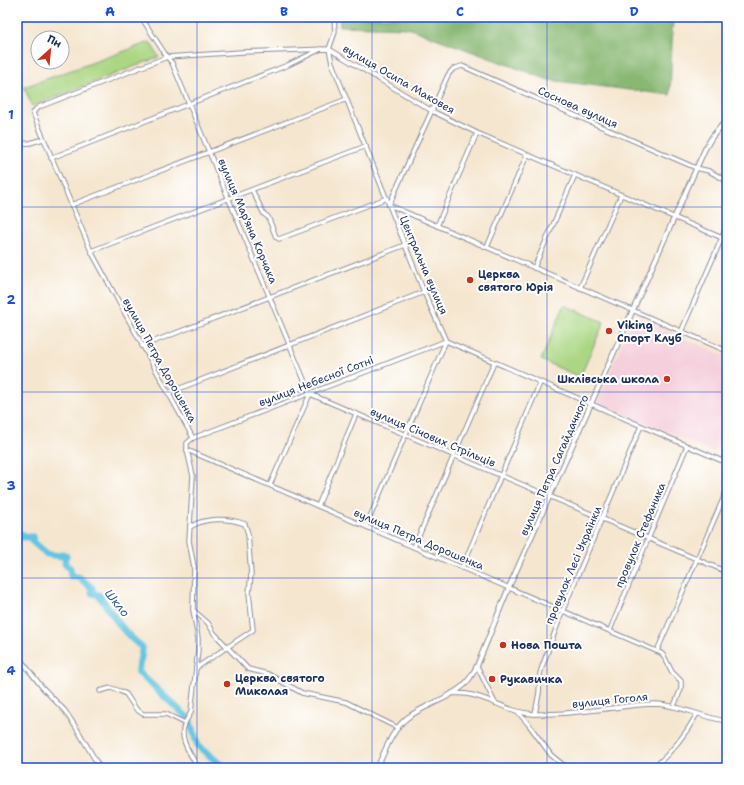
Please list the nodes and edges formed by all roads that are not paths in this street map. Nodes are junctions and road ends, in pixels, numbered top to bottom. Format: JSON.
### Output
{"nodes":[{"id":1,"x":141,"y":17,"type":"edge"},
{"id":2,"x":334,"y":17,"type":"edge"},
{"id":3,"x":323,"y":48,"type":"junction"},
{"id":4,"x":329,"y":49,"type":"junction"},
{"id":5,"x":167,"y":57,"type":"junction"},
{"id":6,"x":347,"y":99,"type":"junction"},
{"id":7,"x":189,"y":104,"type":"junction"},
{"id":8,"x":34,"y":111,"type":"joint"},
{"id":9,"x":432,"y":111,"type":"junction"},
{"id":10,"x":727,"y":119,"type":"edge"},
{"id":11,"x":477,"y":133,"type":"junction"},
{"id":12,"x":43,"y":140,"type":"junction"},
{"id":13,"x":17,"y":144,"type":"edge"},
{"id":14,"x":366,"y":146,"type":"junction"},
{"id":15,"x":209,"y":152,"type":"junction"},
{"id":16,"x":527,"y":155,"type":"junction"},
{"id":17,"x":51,"y":158,"type":"junction"},
{"id":18,"x":696,"y":168,"type":"junction"},
{"id":19,"x":575,"y":175,"type":"junction"},
{"id":20,"x":727,"y":181,"type":"edge"},
{"id":21,"x":252,"y":190,"type":"junction"},
{"id":22,"x":621,"y":195,"type":"junction"},
{"id":23,"x":387,"y":198,"type":"junction"},
{"id":24,"x":228,"y":199,"type":"junction"},
{"id":25,"x":71,"y":205,"type":"junction"},
{"id":26,"x":389,"y":205,"type":"junction"},
{"id":27,"x":674,"y":218,"type":"junction"},
{"id":28,"x":437,"y":226,"type":"junction"},
{"id":29,"x":727,"y":226,"type":"edge"},
{"id":30,"x":722,"y":238,"type":"junction"},
{"id":31,"x":727,"y":240,"type":"edge"},
{"id":32,"x":405,"y":245,"type":"junction"},
{"id":33,"x":487,"y":247,"type":"junction"},
{"id":34,"x":91,"y":251,"type":"junction"},
{"id":35,"x":534,"y":268,"type":"junction"},
{"id":36,"x":580,"y":288,"type":"junction"},
{"id":37,"x":424,"y":292,"type":"junction"},
{"id":38,"x":270,"y":297,"type":"junction"},
{"id":39,"x":632,"y":310,"type":"junction"},
{"id":40,"x":682,"y":332,"type":"junction"},
{"id":41,"x":446,"y":341,"type":"junction"},
{"id":42,"x":290,"y":345,"type":"junction"},
{"id":43,"x":142,"y":346,"type":"junction"},
{"id":44,"x":727,"y":351,"type":"edge"},
{"id":45,"x":494,"y":363,"type":"junction"},
{"id":46,"x":540,"y":382,"type":"junction"},
{"id":47,"x":168,"y":393,"type":"junction"},
{"id":48,"x":310,"y":394,"type":"junction"},
{"id":49,"x":590,"y":404,"type":"junction"},
{"id":50,"x":356,"y":414,"type":"junction"},
{"id":51,"x":642,"y":426,"type":"junction"},
{"id":52,"x":405,"y":435,"type":"junction"},
{"id":53,"x":193,"y":438,"type":"junction"},
{"id":54,"x":687,"y":446,"type":"junction"},
{"id":55,"x":187,"y":450,"type":"junction"},
{"id":56,"x":454,"y":455,"type":"junction"},
{"id":57,"x":727,"y":463,"type":"edge"},
{"id":58,"x":501,"y":476,"type":"junction"},
{"id":59,"x":270,"y":486,"type":"junction"},
{"id":60,"x":727,"y":490,"type":"edge"},
{"id":61,"x":550,"y":496,"type":"junction"},
{"id":62,"x":318,"y":506,"type":"junction"},
{"id":63,"x":602,"y":519,"type":"junction"},
{"id":64,"x":366,"y":526,"type":"junction"},
{"id":65,"x":190,"y":527,"type":"junction"},
{"id":66,"x":648,"y":538,"type":"junction"},
{"id":67,"x":414,"y":547,"type":"junction"},
{"id":68,"x":697,"y":559,"type":"junction"},
{"id":69,"x":462,"y":568,"type":"junction"},
{"id":70,"x":727,"y":572,"type":"edge"},
{"id":71,"x":509,"y":587,"type":"junction"},
{"id":72,"x":193,"y":610,"type":"junction"},
{"id":73,"x":563,"y":610,"type":"junction"},
{"id":74,"x":610,"y":630,"type":"junction"},
{"id":75,"x":228,"y":646,"type":"junction"},
{"id":76,"x":657,"y":651,"type":"junction"},
{"id":77,"x":17,"y":655,"type":"edge"},
{"id":78,"x":477,"y":666,"type":"junction"},
{"id":79,"x":195,"y":668,"type":"junction"},
{"id":80,"x":100,"y":691,"type":"dead end"},
{"id":81,"x":452,"y":693,"type":"junction"},
{"id":82,"x":495,"y":703,"type":"junction"},
{"id":83,"x":674,"y":706,"type":"junction"},
{"id":84,"x":518,"y":712,"type":"junction"},
{"id":85,"x":535,"y":714,"type":"junction"},
{"id":86,"x":697,"y":714,"type":"junction"},
{"id":87,"x":727,"y":721,"type":"edge"},
{"id":88,"x":185,"y":723,"type":"junction"},
{"id":89,"x":398,"y":728,"type":"junction"},
{"id":90,"x":100,"y":768,"type":"edge"},
{"id":91,"x":198,"y":768,"type":"edge"},
{"id":92,"x":377,"y":768,"type":"edge"},
{"id":93,"x":567,"y":768,"type":"edge"},
{"id":94,"x":653,"y":768,"type":"edge"}],
"edges":[{"from":1,"to":5,"type":"street","name":"вулиця Мар'яна Корчака"},
{"from":2,"to":4,"type":"street"},
{"from":3,"to":4,"type":"street","name":"вулиця Осипа Маковея"},
{"from":3,"to":5,"type":"street","name":"вулиця Осипа Маковея"},
{"from":3,"to":7,"type":"street"},
{"from":4,"to":6,"type":"street","name":"Центральна вулиця"},
{"from":4,"to":9,"type":"street","name":"вулиця Осипа Маковея"},
{"from":5,"to":7,"type":"street","name":"вулиця Мар'яна Корчака"},
{"from":5,"to":8,"type":"street","name":"вулиця Осипа Маковея"},
{"from":6,"to":14,"type":"street","name":"Центральна вулиця"},
{"from":6,"to":15,"type":"street"},
{"from":7,"to":15,"type":"street","name":"вулиця Мар'яна Корчака"},
{"from":7,"to":17,"type":"street"},
{"from":8,"to":12,"type":"street","name":"вулиця Петра Дорошенка"},
{"from":9,"to":11,"type":"street","name":"вулиця Осипа Маковея"},
{"from":9,"to":18,"type":"street","name":"Соснова вулиця"},
{"from":9,"to":26,"type":"street"},
{"from":10,"to":18,"type":"street","name":"вулиця Петра Сагайдачного"},
{"from":11,"to":16,"type":"street","name":"вулиця Осипа Маковея"},
{"from":11,"to":28,"type":"street"},
{"from":12,"to":13,"type":"street"},
{"from":12,"to":17,"type":"street","name":"вулиця Петра Дорошенка"},
{"from":14,"to":21,"type":"street"},
{"from":14,"to":23,"type":"street","name":"Центральна вулиця"},
{"from":15,"to":24,"type":"street","name":"вулиця Мар'яна Корчака"},
{"from":15,"to":25,"type":"street"},
{"from":16,"to":19,"type":"street","name":"вулиця Осипа Маковея"},
{"from":16,"to":33,"type":"street"},
{"from":17,"to":25,"type":"street","name":"вулиця Петра Дорошенка"},
{"from":18,"to":20,"type":"street","name":"Соснова вулиця"},
{"from":18,"to":27,"type":"street","name":"вулиця Петра Сагайдачного"},
{"from":19,"to":22,"type":"street","name":"вулиця Осипа Маковея"},
{"from":19,"to":35,"type":"street"},
{"from":21,"to":23,"type":"street"},
{"from":21,"to":24,"type":"street"},
{"from":22,"to":27,"type":"street","name":"вулиця Осипа Маковея"},
{"from":22,"to":36,"type":"street"},
{"from":23,"to":26,"type":"street","name":"Центральна вулиця"},
{"from":24,"to":34,"type":"street"},
{"from":24,"to":38,"type":"street","name":"вулиця Мар'яна Корчака"},
{"from":25,"to":34,"type":"street","name":"вулиця Петра Дорошенка"},
{"from":26,"to":28,"type":"street"},
{"from":26,"to":32,"type":"street","name":"Центральна вулиця"},
{"from":27,"to":30,"type":"street","name":"вулиця Осипа Маковея"},
{"from":27,"to":39,"type":"street","name":"вулиця Петра Сагайдачного"},
{"from":28,"to":33,"type":"street"},
{"from":29,"to":30,"type":"street"},
{"from":30,"to":31,"type":"street","name":"вулиця Осипа Маковея"},
{"from":30,"to":40,"type":"street"},
{"from":32,"to":37,"type":"street","name":"Центральна вулиця"},
{"from":32,"to":38,"type":"street"},
{"from":33,"to":35,"type":"street"},
{"from":34,"to":43,"type":"street","name":"вулиця Петра Дорошенка"},
{"from":35,"to":36,"type":"street"},
{"from":36,"to":39,"type":"street"},
{"from":37,"to":41,"type":"street","name":"Центральна вулиця"},
{"from":37,"to":42,"type":"street"},
{"from":38,"to":42,"type":"street","name":"вулиця Мар'яна Корчака"},
{"from":38,"to":43,"type":"street"},
{"from":39,"to":40,"type":"street"},
{"from":39,"to":49,"type":"street","name":"вулиця Петра Сагайдачного"},
{"from":40,"to":44,"type":"street"},
{"from":41,"to":45,"type":"street"},
{"from":41,"to":48,"type":"street","name":"вулиця Небесної Сотні"},
{"from":41,"to":52,"type":"street"},
{"from":42,"to":47,"type":"street"},
{"from":42,"to":48,"type":"street","name":"вулиця Мар'яна Корчака"},
{"from":43,"to":47,"type":"street","name":"вулиця Петра Дорошенка"},
{"from":45,"to":46,"type":"street"},
{"from":45,"to":56,"type":"street"},
{"from":46,"to":49,"type":"street"},
{"from":46,"to":58,"type":"street"},
{"from":47,"to":53,"type":"street","name":"вулиця Петра Дорошенка"},
{"from":48,"to":50,"type":"street","name":"вулиця Січових Стрільців"},
{"from":48,"to":53,"type":"street","name":"вулиця Небесної Сотні"},
{"from":48,"to":59,"type":"street"},
{"from":49,"to":51,"type":"street"},
{"from":49,"to":61,"type":"street","name":"вулиця Петра Сагайдачного"},
{"from":50,"to":52,"type":"street","name":"вулиця Січових Стрільців"},
{"from":50,"to":62,"type":"street"},
{"from":51,"to":54,"type":"street"},
{"from":51,"to":63,"type":"street","name":"провулок Лесі Українки"},
{"from":52,"to":56,"type":"street","name":"вулиця Січових Стрільців"},
{"from":52,"to":64,"type":"street"},
{"from":53,"to":55,"type":"street","name":"вулиця Петра Дорошенка"},
{"from":54,"to":57,"type":"street"},
{"from":54,"to":66,"type":"street","name":"провулок Стефаника"},
{"from":55,"to":59,"type":"street","name":"вулиця Петра Дорошенка"},
{"from":55,"to":65,"type":"street"},
{"from":56,"to":58,"type":"street","name":"вулиця Січових Стрільців"},
{"from":56,"to":67,"type":"street"},
{"from":58,"to":61,"type":"street","name":"вулиця Січових Стрільців"},
{"from":58,"to":69,"type":"street"},
{"from":59,"to":62,"type":"street","name":"вулиця Петра Дорошенка"},
{"from":60,"to":68,"type":"street"},
{"from":61,"to":63,"type":"street","name":"вулиця Січових Стрільців"},
{"from":61,"to":71,"type":"street","name":"вулиця Петра Сагайдачного"},
{"from":62,"to":64,"type":"street","name":"вулиця Петра Дорошенка"},
{"from":63,"to":66,"type":"street","name":"вулиця Січових Стрільців"},
{"from":63,"to":73,"type":"street","name":"провулок Лесі Українки"},
{"from":64,"to":67,"type":"street","name":"вулиця Петра Дорошенка"},
{"from":65,"to":72,"type":"street"},
{"from":65,"to":75,"type":"street"},
{"from":66,"to":68,"type":"street","name":"вулиця Січових Стрільців"},
{"from":66,"to":74,"type":"street","name":"провулок Стефаника"},
{"from":67,"to":69,"type":"street","name":"вулиця Петра Дорошенка"},
{"from":68,"to":70,"type":"street","name":"вулиця Січових Стрільців"},
{"from":68,"to":76,"type":"street"},
{"from":69,"to":71,"type":"street","name":"вулиця Петра Дорошенка"},
{"from":71,"to":73,"type":"street","name":"вулиця Петра Дорошенка"},
{"from":71,"to":78,"type":"street","name":"вулиця Петра Сагайдачного"},
{"from":72,"to":75,"type":"street"},
{"from":72,"to":79,"type":"street"},
{"from":73,"to":74,"type":"street","name":"вулиця Петра Дорошенка"},
{"from":73,"to":85,"type":"street","name":"провулок Лесі Українки"},
{"from":74,"to":76,"type":"street","name":"вулиця Петра Дорошенка"},
{"from":75,"to":79,"type":"street"},
{"from":75,"to":89,"type":"street"},
{"from":76,"to":83,"type":"street"},
{"from":77,"to":90,"type":"street"},
{"from":78,"to":81,"type":"street","name":"вулиця Петра Сагайдачного"},
{"from":78,"to":82,"type":"street"},
{"from":79,"to":88,"type":"street"},
{"from":80,"to":88,"type":"street"},
{"from":81,"to":82,"type":"street","name":"вулиця Гоголя"},
{"from":81,"to":89,"type":"street","name":"вулиця Петра Сагайдачного"},
{"from":82,"to":84,"type":"street","name":"вулиця Гоголя"},
{"from":83,"to":85,"type":"street","name":"вулиця Гоголя"},
{"from":83,"to":86,"type":"street","name":"вулиця Гоголя"},
{"from":84,"to":85,"type":"street","name":"вулиця Гоголя"},
{"from":84,"to":93,"type":"street"},
{"from":86,"to":87,"type":"street","name":"вулиця Гоголя"},
{"from":86,"to":94,"type":"street"},
{"from":88,"to":91,"type":"street"},
{"from":89,"to":92,"type":"street","name":"вулиця Петра Сагайдачного"}]}
